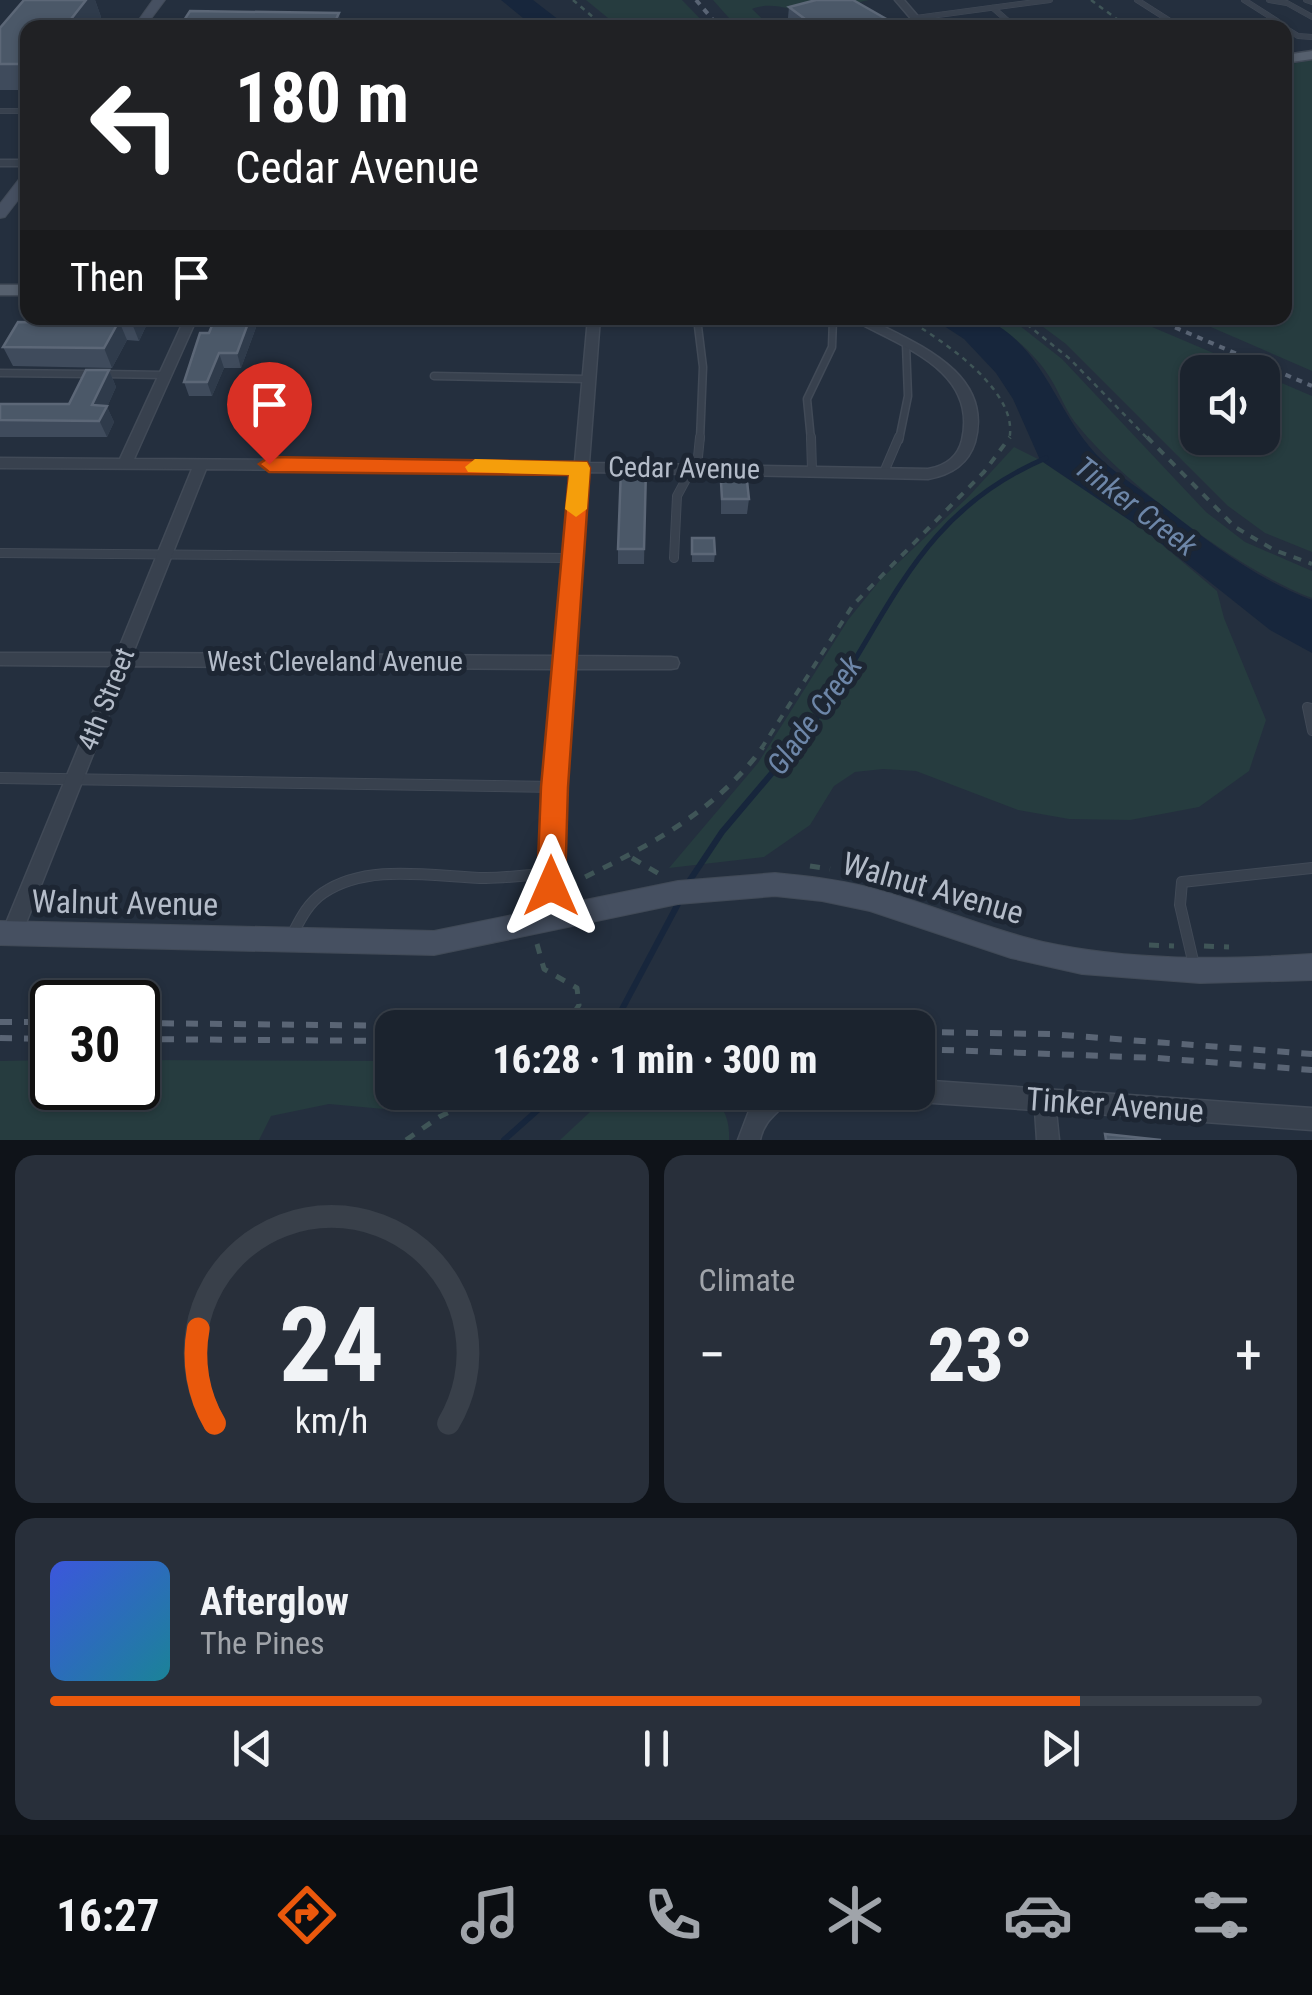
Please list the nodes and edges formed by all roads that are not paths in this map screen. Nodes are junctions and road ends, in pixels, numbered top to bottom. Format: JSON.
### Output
{"nodes":[{"id":1,"x":899,"y":0,"type":"edge"},
{"id":2,"x":972,"y":0,"type":"edge"},
{"id":3,"x":1050,"y":0,"type":"edge"},
{"id":4,"x":1138,"y":0,"type":"edge"},
{"id":5,"x":1244,"y":0,"type":"edge"},
{"id":6,"x":1267,"y":0,"type":"edge"},
{"id":7,"x":1287,"y":3,"type":"junction"},
{"id":8,"x":993,"y":8,"type":"junction"},
{"id":9,"x":982,"y":9,"type":"junction"},
{"id":10,"x":1312,"y":17,"type":"edge"},
{"id":11,"x":916,"y":18,"type":"joint"},
{"id":12,"x":1007,"y":20,"type":"edge"},
{"id":13,"x":1168,"y":20,"type":"edge"},
{"id":14,"x":1276,"y":20,"type":"edge"},
{"id":15,"x":20,"y":188,"type":"edge"},
{"id":16,"x":0,"y":214,"type":"edge"},
{"id":17,"x":188,"y":325,"type":"edge"},
{"id":18,"x":593,"y":325,"type":"edge"},
{"id":19,"x":698,"y":325,"type":"edge"},
{"id":20,"x":833,"y":325,"type":"edge"},
{"id":21,"x":872,"y":325,"type":"edge"},
{"id":22,"x":906,"y":344,"type":"junction"},
{"id":23,"x":0,"y":373,"type":"edge"},
{"id":24,"x":164,"y":375,"type":"junction"},
{"id":25,"x":434,"y":376,"type":"dead end"},
{"id":26,"x":587,"y":379,"type":"junction"},
{"id":27,"x":0,"y":463,"type":"edge"},
{"id":28,"x":125,"y":464,"type":"junction"},
{"id":29,"x":201,"y":464,"type":"junction"},
{"id":30,"x":580,"y":468,"type":"junction"},
{"id":31,"x":692,"y":468,"type":"junction"},
{"id":32,"x":812,"y":470,"type":"junction"},
{"id":33,"x":884,"y":472,"type":"junction"},
{"id":34,"x":0,"y":553,"type":"edge"},
{"id":35,"x":164,"y":555,"type":"junction"},
{"id":36,"x":571,"y":558,"type":"junction"},
{"id":37,"x":674,"y":558,"type":"dead end"},
{"id":38,"x":0,"y":658,"type":"edge"},
{"id":39,"x":122,"y":660,"type":"junction"},
{"id":40,"x":564,"y":663,"type":"junction"},
{"id":41,"x":671,"y":664,"type":"dead end"},
{"id":42,"x":1312,"y":708,"type":"edge"},
{"id":43,"x":1312,"y":731,"type":"edge"},
{"id":44,"x":0,"y":778,"type":"edge"},
{"id":45,"x":73,"y":781,"type":"junction"},
{"id":46,"x":554,"y":787,"type":"junction"},
{"id":47,"x":1312,"y":868,"type":"edge"},
{"id":48,"x":549,"y":873,"type":"junction"},
{"id":49,"x":557,"y":916,"type":"junction"},
{"id":50,"x":6,"y":933,"type":"edge"},
{"id":51,"x":290,"y":939,"type":"junction"},
{"id":52,"x":1194,"y":968,"type":"junction"},
{"id":53,"x":1303,"y":970,"type":"edge"},
{"id":54,"x":935,"y":1091,"type":"edge"},
{"id":55,"x":1045,"y":1100,"type":"junction"},
{"id":56,"x":764,"y":1110,"type":"edge"},
{"id":57,"x":1312,"y":1119,"type":"edge"},
{"id":58,"x":749,"y":1140,"type":"edge"},
{"id":59,"x":1048,"y":1140,"type":"edge"}],
"edges":[{"from":1,"to":11,"type":"street"},
{"from":2,"to":9,"type":"lane"},
{"from":3,"to":8,"type":"lane"},
{"from":4,"to":13,"type":"lane"},
{"from":5,"to":14,"type":"lane"},
{"from":6,"to":7,"type":"lane"},
{"from":6,"to":7,"type":"lane"},
{"from":7,"to":10,"type":"lane"},
{"from":8,"to":9,"type":"lane"},
{"from":8,"to":12,"type":"lane"},
{"from":9,"to":11,"type":"lane"},
{"from":15,"to":16,"type":"street"},
{"from":17,"to":24,"type":"street"},
{"from":18,"to":26,"type":"street"},
{"from":19,"to":31,"type":"lane"},
{"from":20,"to":32,"type":"lane"},
{"from":21,"to":22,"type":"street"},
{"from":22,"to":33,"type":"lane"},
{"from":22,"to":33,"type":"street","name":"Cedar Avenue"},
{"from":23,"to":24,"type":"lane"},
{"from":24,"to":28,"type":"street"},
{"from":25,"to":26,"type":"lane"},
{"from":26,"to":30,"type":"street"},
{"from":27,"to":28,"type":"street","name":"Cedar Avenue"},
{"from":28,"to":29,"type":"street","name":"Cedar Avenue"},
{"from":29,"to":30,"type":"street","name":"Cedar Avenue"},
{"from":29,"to":35,"type":"street","name":"4th Street"},
{"from":30,"to":31,"type":"street","name":"Cedar Avenue"},
{"from":30,"to":36,"type":"street"},
{"from":31,"to":32,"type":"street","name":"Cedar Avenue"},
{"from":31,"to":37,"type":"lane"},
{"from":32,"to":33,"type":"street","name":"Cedar Avenue"},
{"from":34,"to":35,"type":"lane"},
{"from":35,"to":36,"type":"lane"},
{"from":35,"to":39,"type":"street","name":"4th Street"},
{"from":36,"to":40,"type":"street"},
{"from":38,"to":39,"type":"street","name":"West Cleveland Avenue"},
{"from":39,"to":40,"type":"street","name":"West Cleveland Avenue"},
{"from":39,"to":45,"type":"street","name":"4th Street"},
{"from":40,"to":41,"type":"street","name":"West Cleveland Avenue"},
{"from":40,"to":46,"type":"street"},
{"from":42,"to":43,"type":"lane"},
{"from":44,"to":45,"type":"lane"},
{"from":45,"to":46,"type":"lane"},
{"from":45,"to":50,"type":"street","name":"4th Street"},
{"from":46,"to":48,"type":"street"},
{"from":47,"to":52,"type":"lane"},
{"from":48,"to":49,"type":"street"},
{"from":48,"to":51,"type":"lane"},
{"from":49,"to":51,"type":"street","name":"Walnut Avenue"},
{"from":49,"to":52,"type":"street","name":"Walnut Avenue"},
{"from":50,"to":51,"type":"street","name":"Walnut Avenue"},
{"from":52,"to":53,"type":"street","name":"Walnut Avenue"},
{"from":54,"to":55,"type":"street","name":"Tinker Avenue"},
{"from":55,"to":57,"type":"street","name":"Tinker Avenue"},
{"from":55,"to":59,"type":"street"},
{"from":56,"to":58,"type":"street"}]}
